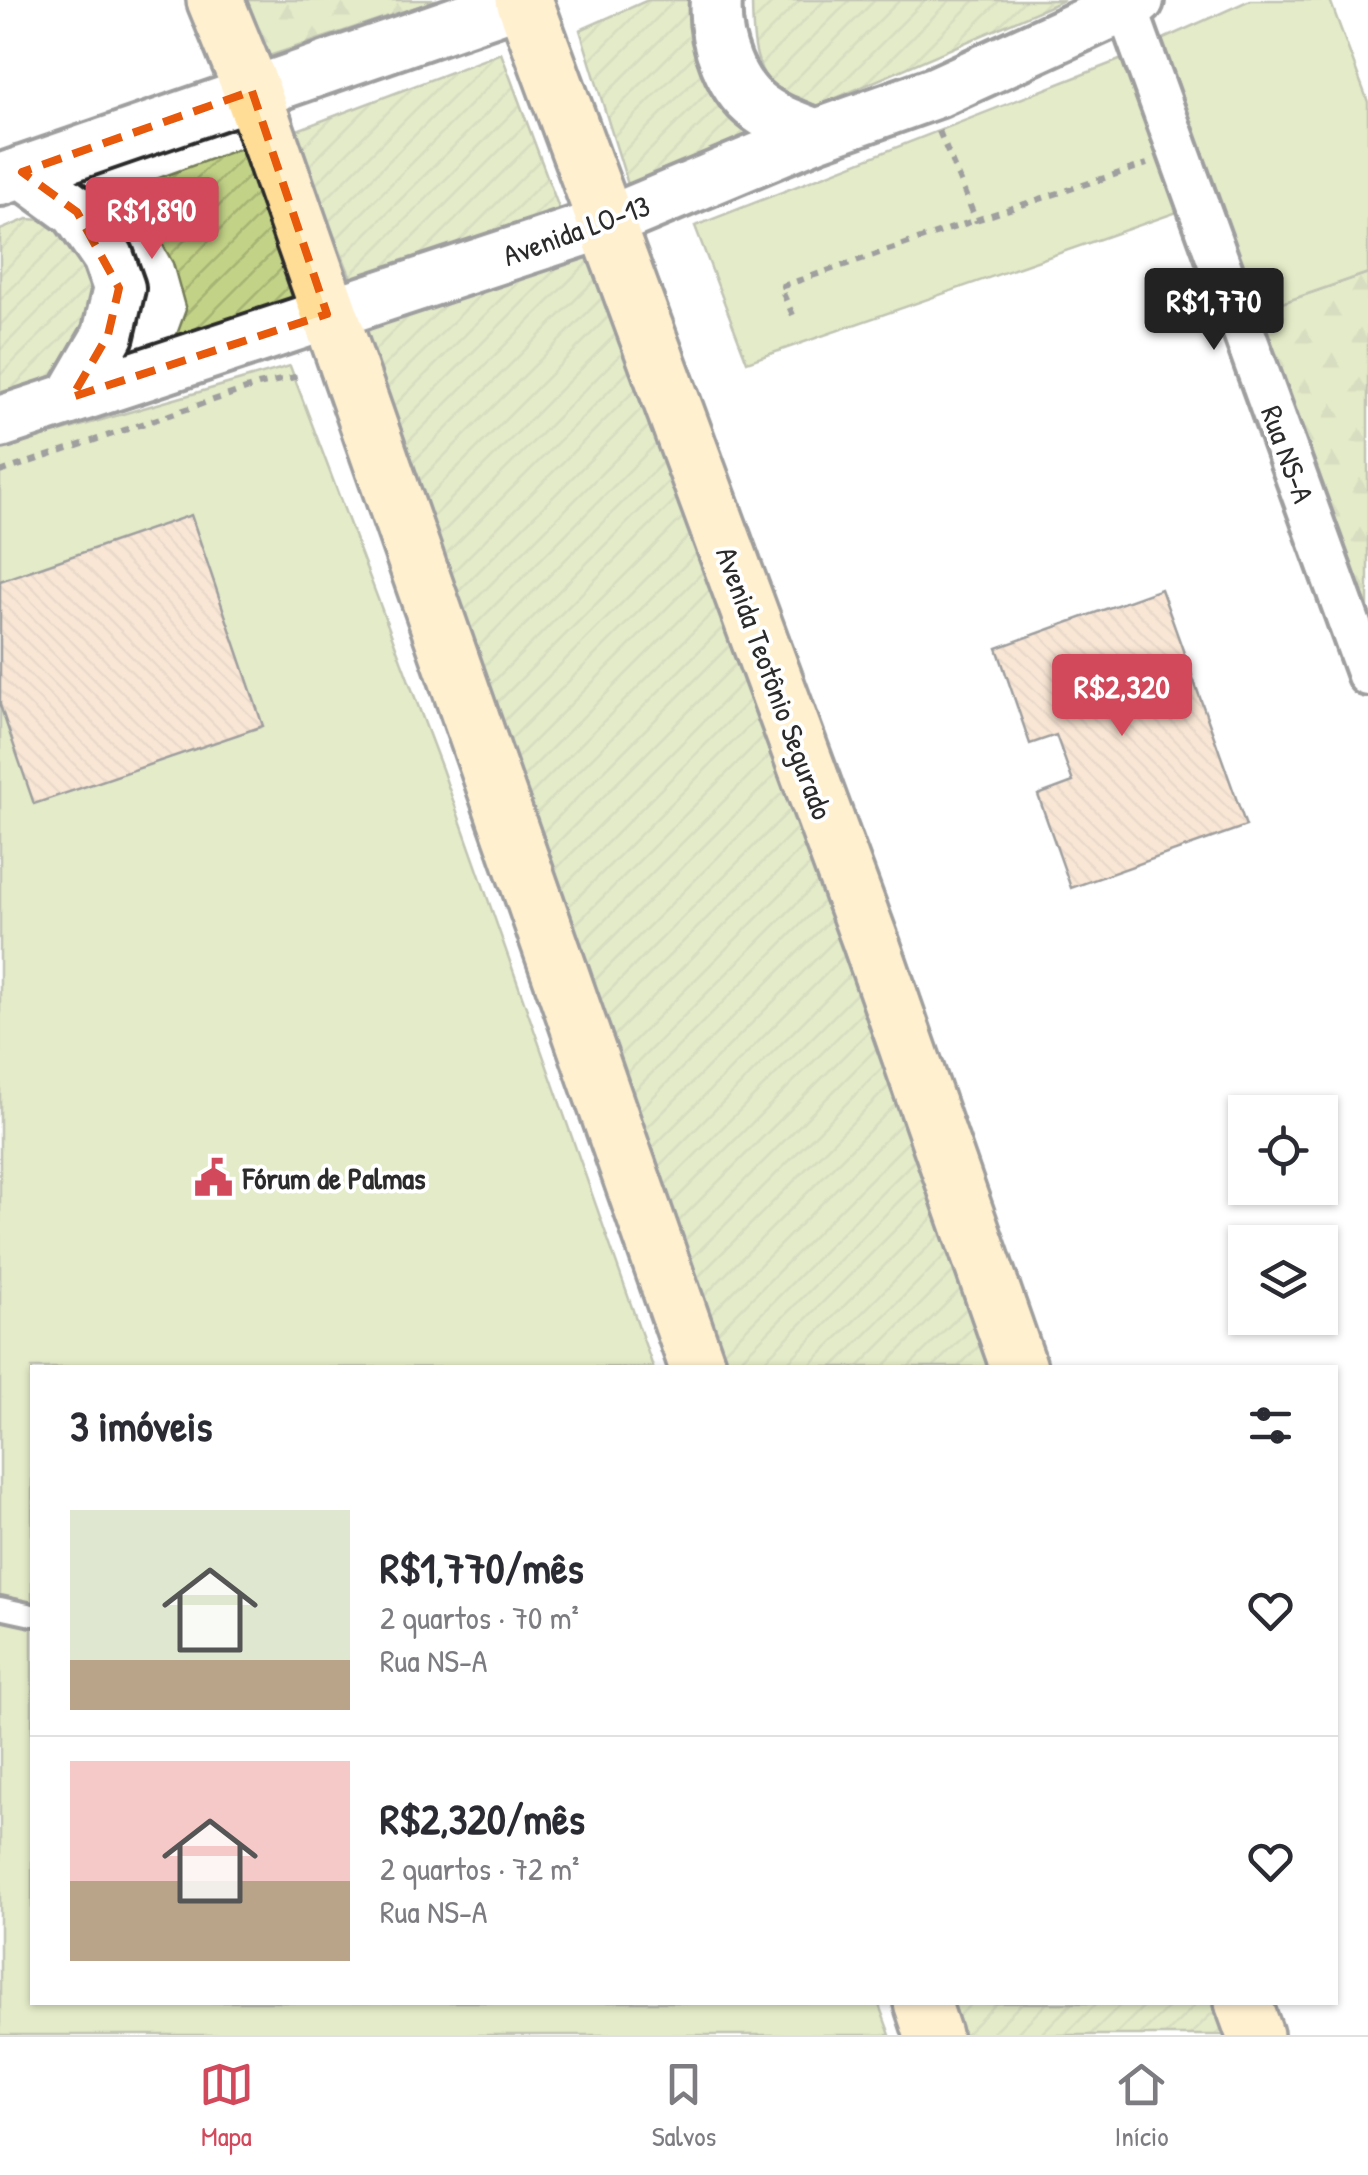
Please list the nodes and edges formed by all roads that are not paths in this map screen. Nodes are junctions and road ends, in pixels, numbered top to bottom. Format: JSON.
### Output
{"nodes":[{"id":1,"x":215,"y":0,"type":"edge"},
{"id":2,"x":523,"y":0,"type":"edge"},
{"id":3,"x":716,"y":0,"type":"edge"},
{"id":4,"x":1132,"y":3,"type":"edge"},
{"id":5,"x":252,"y":92,"type":"junction"},
{"id":6,"x":816,"y":135,"type":"junction"},
{"id":7,"x":11,"y":176,"type":"edge"},
{"id":8,"x":608,"y":222,"type":"junction"},
{"id":9,"x":327,"y":314,"type":"junction"},
{"id":10,"x":72,"y":397,"type":"junction"},
{"id":11,"x":0,"y":422,"type":"edge"},
{"id":12,"x":1368,"y":676,"type":"edge"},
{"id":13,"x":697,"y":1365,"type":"edge"},
{"id":14,"x":1019,"y":1365,"type":"edge"},
{"id":15,"x":0,"y":1608,"type":"edge"},
{"id":16,"x":30,"y":1615,"type":"edge"},
{"id":17,"x":923,"y":2005,"type":"edge"},
{"id":18,"x":1245,"y":2005,"type":"edge"},
{"id":19,"x":934,"y":2035,"type":"edge"},
{"id":20,"x":1255,"y":2035,"type":"edge"}],
"edges":[{"from":1,"to":5,"type":"main road"},
{"from":2,"to":5,"type":"street"},
{"from":2,"to":8,"type":"main road","name":"Avenida Teotônio Segurado"},
{"from":3,"to":6,"type":"street"},
{"from":4,"to":6,"type":"street","name":"Avenida LO-13"},
{"from":4,"to":12,"type":"street","name":"Rua NS-A"},
{"from":5,"to":7,"type":"street"},
{"from":5,"to":9,"type":"main road"},
{"from":6,"to":8,"type":"street","name":"Avenida LO-13"},
{"from":7,"to":10,"type":"street"},
{"from":8,"to":9,"type":"street","name":"Avenida LO-13"},
{"from":8,"to":14,"type":"main road","name":"Avenida Teotônio Segurado"},
{"from":9,"to":10,"type":"street","name":"Avenida LO-13"},
{"from":9,"to":13,"type":"main road"},
{"from":10,"to":11,"type":"street","name":"Avenida LO-13"},
{"from":15,"to":16,"type":"lane"},
{"from":17,"to":19,"type":"main road"},
{"from":18,"to":20,"type":"main road"}]}
